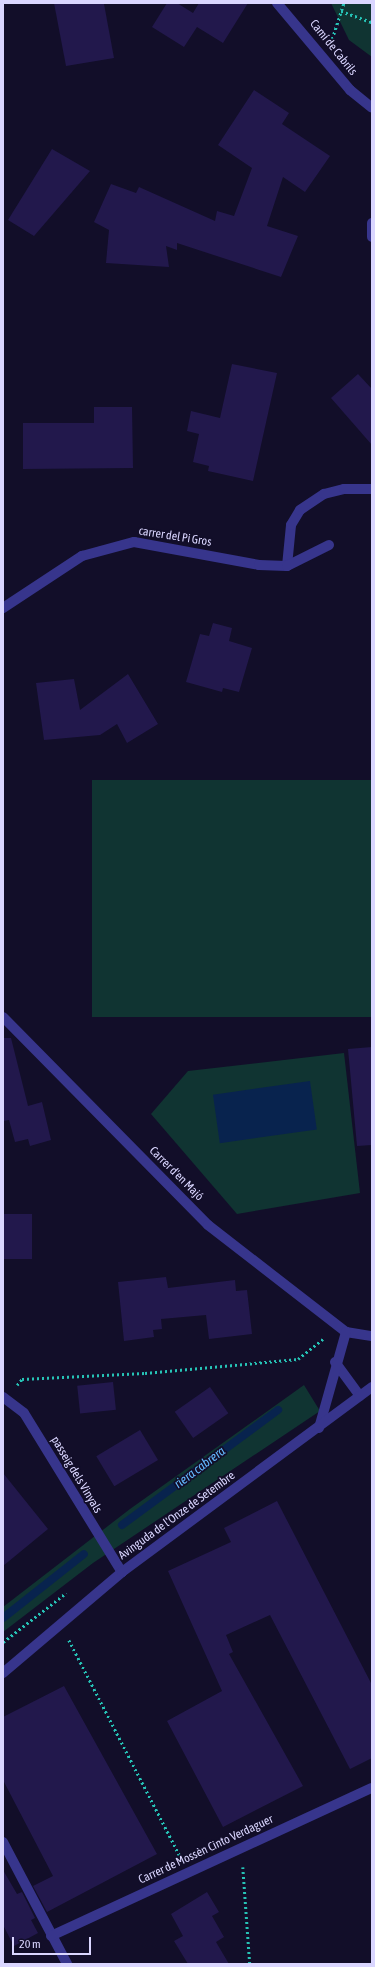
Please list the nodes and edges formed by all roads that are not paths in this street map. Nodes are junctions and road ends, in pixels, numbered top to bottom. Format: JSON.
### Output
{"nodes":[{"id":1,"x":277,"y":3,"type":"edge"},
{"id":2,"x":372,"y":108,"type":"edge"},
{"id":3,"x":372,"y":223,"type":"edge"},
{"id":4,"x":372,"y":237,"type":"edge"},
{"id":5,"x":372,"y":489,"type":"edge"},
{"id":6,"x":330,"y":545,"type":"dead end"},
{"id":7,"x":287,"y":566,"type":"junction"},
{"id":8,"x":3,"y":608,"type":"edge"},
{"id":9,"x":3,"y":1017,"type":"edge"},
{"id":10,"x":346,"y":1332,"type":"junction"},
{"id":11,"x":372,"y":1336,"type":"edge"},
{"id":12,"x":335,"y":1362,"type":"junction"},
{"id":13,"x":372,"y":1387,"type":"edge"},
{"id":14,"x":360,"y":1396,"type":"junction"},
{"id":15,"x":5,"y":1398,"type":"edge"},
{"id":16,"x":318,"y":1428,"type":"junction"},
{"id":17,"x":122,"y":1572,"type":"junction"},
{"id":18,"x":3,"y":1673,"type":"edge"},
{"id":19,"x":372,"y":1788,"type":"edge"},
{"id":20,"x":3,"y":1842,"type":"edge"},
{"id":21,"x":51,"y":1936,"type":"junction"},
{"id":22,"x":67,"y":1964,"type":"edge"}],
"edges":[{"from":1,"to":2,"type":"street","name":"Camí de Cabrils"},
{"from":3,"to":4,"type":"street"},
{"from":5,"to":7,"type":"street"},
{"from":6,"to":7,"type":"street","name":"carrer del Pi Gros"},
{"from":7,"to":8,"type":"street","name":"carrer del Pi Gros"},
{"from":9,"to":10,"type":"street","name":"Carrer d'en Majó"},
{"from":10,"to":11,"type":"street"},
{"from":10,"to":12,"type":"street"},
{"from":12,"to":14,"type":"street"},
{"from":12,"to":16,"type":"street"},
{"from":13,"to":14,"type":"street","name":"Avinguda de l'Onze de Setembre"},
{"from":14,"to":16,"type":"street","name":"Avinguda de l'Onze de Setembre"},
{"from":15,"to":17,"type":"street","name":"passeig dels Vinyals"},
{"from":16,"to":17,"type":"street","name":"Avinguda de l'Onze de Setembre"},
{"from":17,"to":18,"type":"street","name":"Avinguda de l'Onze de Setembre"},
{"from":19,"to":21,"type":"street","name":"Carrer de Mossèn Cinto Verdaguer"},
{"from":20,"to":21,"type":"street"},
{"from":21,"to":22,"type":"street"}]}
